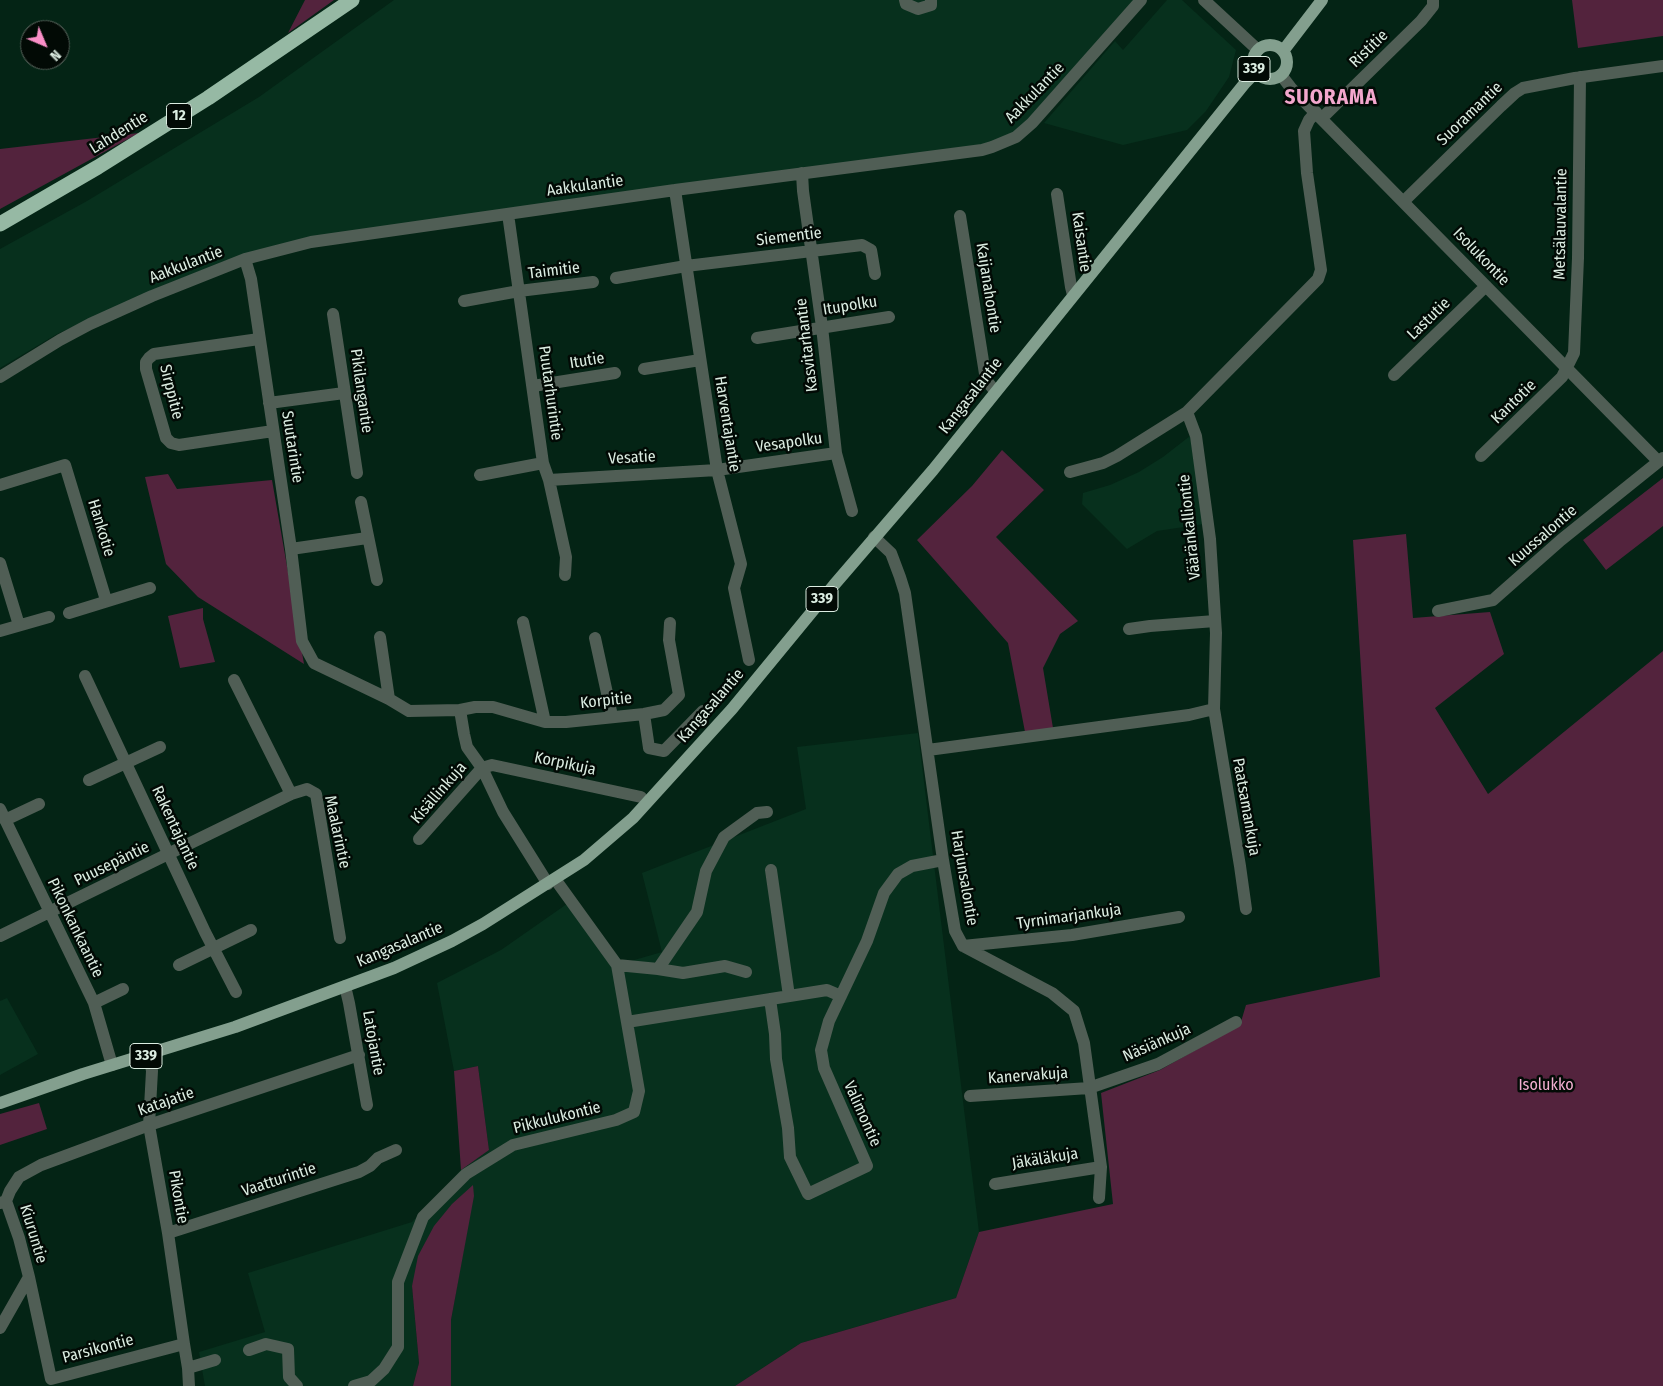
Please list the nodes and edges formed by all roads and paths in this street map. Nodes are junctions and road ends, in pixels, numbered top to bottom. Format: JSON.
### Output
{"nodes":[{"id":1,"x":352,"y":0,"type":"edge"},
{"id":2,"x":905,"y":0,"type":"edge"},
{"id":3,"x":931,"y":0,"type":"edge"},
{"id":4,"x":1141,"y":0,"type":"edge"},
{"id":5,"x":1204,"y":0,"type":"edge"},
{"id":6,"x":1322,"y":0,"type":"edge"},
{"id":7,"x":1433,"y":0,"type":"edge"},
{"id":8,"x":1258,"y":50,"type":"junction"},
{"id":9,"x":1283,"y":51,"type":"junction"},
{"id":10,"x":1663,"y":66,"type":"edge"},
{"id":11,"x":1256,"y":72,"type":"junction"},
{"id":12,"x":1281,"y":75,"type":"junction"},
{"id":13,"x":1580,"y":77,"type":"junction"},
{"id":14,"x":1319,"y":115,"type":"junction"},
{"id":15,"x":802,"y":173,"type":"junction"},
{"id":16,"x":676,"y":190,"type":"junction"},
{"id":17,"x":1057,"y":194,"type":"dead end"},
{"id":18,"x":1404,"y":201,"type":"junction"},
{"id":19,"x":508,"y":214,"type":"junction"},
{"id":20,"x":960,"y":216,"type":"dead end"},
{"id":21,"x":0,"y":224,"type":"edge"},
{"id":22,"x":812,"y":250,"type":"junction"},
{"id":23,"x":245,"y":259,"type":"junction"},
{"id":24,"x":686,"y":266,"type":"junction"},
{"id":25,"x":875,"y":274,"type":"dead end"},
{"id":26,"x":616,"y":278,"type":"dead end"},
{"id":27,"x":594,"y":282,"type":"dead end"},
{"id":28,"x":1486,"y":286,"type":"junction"},
{"id":29,"x":519,"y":291,"type":"junction"},
{"id":30,"x":1074,"y":295,"type":"junction"},
{"id":31,"x":464,"y":301,"type":"dead end"},
{"id":32,"x":333,"y":314,"type":"dead end"},
{"id":33,"x":889,"y":317,"type":"dead end"},
{"id":34,"x":822,"y":327,"type":"junction"},
{"id":35,"x":757,"y":338,"type":"dead end"},
{"id":36,"x":259,"y":339,"type":"junction"},
{"id":37,"x":700,"y":360,"type":"junction"},
{"id":38,"x":644,"y":369,"type":"dead end"},
{"id":39,"x":1567,"y":370,"type":"junction"},
{"id":40,"x":615,"y":373,"type":"dead end"},
{"id":41,"x":1394,"y":375,"type":"dead end"},
{"id":42,"x":0,"y":376,"type":"edge"},
{"id":43,"x":533,"y":386,"type":"junction"},
{"id":44,"x":995,"y":392,"type":"junction"},
{"id":45,"x":344,"y":393,"type":"junction"},
{"id":46,"x":269,"y":403,"type":"junction"},
{"id":47,"x":1187,"y":412,"type":"junction"},
{"id":48,"x":273,"y":431,"type":"junction"},
{"id":49,"x":836,"y":453,"type":"junction"},
{"id":50,"x":1481,"y":456,"type":"dead end"},
{"id":51,"x":1660,"y":459,"type":"edge"},
{"id":52,"x":543,"y":463,"type":"junction"},
{"id":53,"x":717,"y":470,"type":"junction"},
{"id":54,"x":1070,"y":472,"type":"dead end"},
{"id":55,"x":357,"y":473,"type":"dead end"},
{"id":56,"x":480,"y":474,"type":"dead end"},
{"id":57,"x":549,"y":480,"type":"junction"},
{"id":58,"x":0,"y":485,"type":"edge"},
{"id":59,"x":361,"y":502,"type":"dead end"},
{"id":60,"x":852,"y":511,"type":"dead end"},
{"id":61,"x":874,"y":537,"type":"junction"},
{"id":62,"x":367,"y":538,"type":"junction"},
{"id":63,"x":291,"y":549,"type":"junction"},
{"id":64,"x":0,"y":563,"type":"edge"},
{"id":65,"x":565,"y":576,"type":"dead end"},
{"id":66,"x":376,"y":580,"type":"dead end"},
{"id":67,"x":150,"y":588,"type":"dead end"},
{"id":68,"x":106,"y":600,"type":"junction"},
{"id":69,"x":1438,"y":611,"type":"dead end"},
{"id":70,"x":69,"y":613,"type":"dead end"},
{"id":71,"x":48,"y":618,"type":"dead end"},
{"id":72,"x":1215,"y":620,"type":"junction"},
{"id":73,"x":523,"y":622,"type":"dead end"},
{"id":74,"x":670,"y":623,"type":"dead end"},
{"id":75,"x":19,"y":625,"type":"junction"},
{"id":76,"x":1129,"y":629,"type":"dead end"},
{"id":77,"x":0,"y":631,"type":"edge"},
{"id":78,"x":380,"y":636,"type":"dead end"},
{"id":79,"x":594,"y":638,"type":"dead end"},
{"id":80,"x":302,"y":641,"type":"joint"},
{"id":81,"x":749,"y":660,"type":"dead end"},
{"id":82,"x":85,"y":676,"type":"dead end"},
{"id":83,"x":234,"y":680,"type":"dead end"},
{"id":84,"x":389,"y":699,"type":"junction"},
{"id":85,"x":460,"y":710,"type":"junction"},
{"id":86,"x":1214,"y":710,"type":"junction"},
{"id":87,"x":703,"y":711,"type":"dead end"},
{"id":88,"x":644,"y":714,"type":"junction"},
{"id":89,"x":612,"y":716,"type":"junction"},
{"id":90,"x":545,"y":722,"type":"junction"},
{"id":91,"x":160,"y":746,"type":"dead end"},
{"id":92,"x":928,"y":750,"type":"junction"},
{"id":93,"x":126,"y":763,"type":"junction"},
{"id":94,"x":482,"y":768,"type":"junction"},
{"id":95,"x":89,"y":780,"type":"dead end"},
{"id":96,"x":291,"y":794,"type":"junction"},
{"id":97,"x":641,"y":797,"type":"dead end"},
{"id":98,"x":39,"y":804,"type":"dead end"},
{"id":99,"x":767,"y":812,"type":"dead end"},
{"id":100,"x":3,"y":815,"type":"edge"},
{"id":101,"x":420,"y":839,"type":"dead end"},
{"id":102,"x":169,"y":854,"type":"junction"},
{"id":103,"x":943,"y":860,"type":"junction"},
{"id":104,"x":771,"y":870,"type":"dead end"},
{"id":105,"x":552,"y":881,"type":"junction"},
{"id":106,"x":1246,"y":909,"type":"dead end"},
{"id":107,"x":49,"y":912,"type":"junction"},
{"id":108,"x":1179,"y":916,"type":"dead end"},
{"id":109,"x":251,"y":930,"type":"dead end"},
{"id":110,"x":0,"y":936,"type":"edge"},
{"id":111,"x":340,"y":938,"type":"dead end"},
{"id":112,"x":963,"y":946,"type":"junction"},
{"id":113,"x":213,"y":948,"type":"junction"},
{"id":114,"x":179,"y":965,"type":"dead end"},
{"id":115,"x":617,"y":966,"type":"junction"},
{"id":116,"x":658,"y":969,"type":"junction"},
{"id":117,"x":746,"y":972,"type":"dead end"},
{"id":118,"x":345,"y":986,"type":"junction"},
{"id":119,"x":123,"y":989,"type":"dead end"},
{"id":120,"x":236,"y":992,"type":"dead end"},
{"id":121,"x":789,"y":996,"type":"junction"},
{"id":122,"x":841,"y":996,"type":"junction"},
{"id":123,"x":770,"y":999,"type":"junction"},
{"id":124,"x":94,"y":1003,"type":"junction"},
{"id":125,"x":627,"y":1022,"type":"junction"},
{"id":126,"x":1236,"y":1022,"type":"dead end"},
{"id":127,"x":149,"y":1055,"type":"junction"},
{"id":128,"x":359,"y":1055,"type":"junction"},
{"id":129,"x":112,"y":1065,"type":"junction"},
{"id":130,"x":1090,"y":1088,"type":"junction"},
{"id":131,"x":970,"y":1096,"type":"dead end"},
{"id":132,"x":0,"y":1103,"type":"edge"},
{"id":133,"x":367,"y":1105,"type":"dead end"},
{"id":134,"x":149,"y":1125,"type":"junction"},
{"id":135,"x":396,"y":1150,"type":"dead end"},
{"id":136,"x":1100,"y":1167,"type":"junction"},
{"id":137,"x":995,"y":1184,"type":"dead end"},
{"id":138,"x":1100,"y":1198,"type":"dead end"},
{"id":139,"x":3,"y":1202,"type":"edge"},
{"id":140,"x":168,"y":1233,"type":"junction"},
{"id":141,"x":29,"y":1277,"type":"junction"},
{"id":142,"x":0,"y":1328,"type":"edge"},
{"id":143,"x":184,"y":1344,"type":"junction"},
{"id":144,"x":249,"y":1350,"type":"dead end"},
{"id":145,"x":215,"y":1360,"type":"dead end"},
{"id":146,"x":188,"y":1368,"type":"junction"},
{"id":147,"x":190,"y":1386,"type":"edge"},
{"id":148,"x":297,"y":1386,"type":"edge"},
{"id":149,"x":354,"y":1386,"type":"edge"}],
"edges":[{"from":1,"to":21,"type":"highway","name":"Lahdentie","number":"12"},
{"from":2,"to":3,"type":"street"},
{"from":4,"to":15,"type":"street","name":"Aakkulantie"},
{"from":5,"to":8,"type":"street"},
{"from":6,"to":9,"type":"main road","number":"339"},
{"from":7,"to":14,"type":"street","name":"Ristitie"},
{"from":8,"to":9,"type":"main road","number":"339"},
{"from":8,"to":11,"type":"main road","number":"339"},
{"from":9,"to":12,"type":"main road","number":"339"},
{"from":10,"to":13,"type":"street","name":"Suoramantie"},
{"from":11,"to":12,"type":"main road","number":"339"},
{"from":11,"to":30,"type":"main road","name":"Kangasalantie","number":"339"},
{"from":12,"to":14,"type":"street","name":"Isolukontie"},
{"from":13,"to":18,"type":"street","name":"Suoramantie"},
{"from":13,"to":39,"type":"street","name":"Metsälauvalantie"},
{"from":14,"to":18,"type":"street","name":"Isolukontie"},
{"from":14,"to":47,"type":"street"},
{"from":15,"to":16,"type":"street","name":"Aakkulantie"},
{"from":15,"to":22,"type":"street","name":"Kasvitarhantie"},
{"from":16,"to":19,"type":"street","name":"Aakkulantie"},
{"from":16,"to":24,"type":"street","name":"Harventajantie"},
{"from":17,"to":30,"type":"street","name":"Kaisantie"},
{"from":18,"to":28,"type":"street","name":"Isolukontie"},
{"from":19,"to":23,"type":"street","name":"Aakkulantie"},
{"from":19,"to":29,"type":"street","name":"Puutarhurintie"},
{"from":20,"to":44,"type":"street","name":"Kaijanahontie"},
{"from":22,"to":24,"type":"street","name":"Siementie"},
{"from":22,"to":25,"type":"street","name":"Siementie"},
{"from":22,"to":34,"type":"street","name":"Kasvitarhantie"},
{"from":23,"to":36,"type":"street","name":"Suutarintie"},
{"from":23,"to":42,"type":"street","name":"Aakkulantie"},
{"from":24,"to":26,"type":"street"},
{"from":24,"to":37,"type":"street","name":"Harventajantie"},
{"from":27,"to":29,"type":"street","name":"Taimitie"},
{"from":28,"to":39,"type":"street","name":"Isolukontie"},
{"from":28,"to":41,"type":"street","name":"Lastutie"},
{"from":29,"to":31,"type":"street","name":"Taimitie"},
{"from":29,"to":43,"type":"street","name":"Puutarhurintie"},
{"from":30,"to":44,"type":"main road","name":"Kangasalantie","number":"339"},
{"from":32,"to":45,"type":"street","name":"Pikilangantie"},
{"from":33,"to":34,"type":"street","name":"Itupolku"},
{"from":34,"to":35,"type":"street","name":"Itupolku"},
{"from":34,"to":49,"type":"street","name":"Kasvitarhantie"},
{"from":36,"to":46,"type":"street","name":"Suutarintie"},
{"from":36,"to":48,"type":"street","name":"Sirppitie"},
{"from":37,"to":38,"type":"street"},
{"from":37,"to":53,"type":"street","name":"Harventajantie"},
{"from":39,"to":50,"type":"street","name":"Kantotie"},
{"from":39,"to":51,"type":"street","name":"Isolukontie"},
{"from":40,"to":43,"type":"street","name":"Itutie"},
{"from":43,"to":52,"type":"street","name":"Puutarhurintie"},
{"from":44,"to":61,"type":"main road","name":"Kangasalantie","number":"339"},
{"from":45,"to":46,"type":"street"},
{"from":45,"to":55,"type":"street","name":"Pikilangantie"},
{"from":46,"to":48,"type":"street","name":"Suutarintie"},
{"from":47,"to":54,"type":"street"},
{"from":47,"to":72,"type":"street","name":"Vääränkalliontie"},
{"from":48,"to":63,"type":"street","name":"Suutarintie"},
{"from":49,"to":53,"type":"street","name":"Vesapolku"},
{"from":49,"to":60,"type":"street","name":"Kasvitarhantie"},
{"from":51,"to":69,"type":"street","name":"Kuussalontie"},
{"from":52,"to":56,"type":"street"},
{"from":52,"to":57,"type":"street","name":"Puutarhurintie"},
{"from":53,"to":57,"type":"street","name":"Vesatie"},
{"from":53,"to":81,"type":"street","name":"Harventajantie"},
{"from":57,"to":65,"type":"street","name":"Puutarhurintie"},
{"from":58,"to":68,"type":"street","name":"Hankotie"},
{"from":59,"to":62,"type":"street"},
{"from":61,"to":92,"type":"street","name":"Harjunsalontie"},
{"from":61,"to":105,"type":"main road","name":"Kangasalantie","number":"339"},
{"from":62,"to":63,"type":"street"},
{"from":62,"to":66,"type":"street"},
{"from":63,"to":80,"type":"street","name":"Suutarintie"},
{"from":64,"to":75,"type":"street"},
{"from":67,"to":68,"type":"street"},
{"from":68,"to":70,"type":"street"},
{"from":71,"to":75,"type":"street"},
{"from":72,"to":76,"type":"street"},
{"from":72,"to":86,"type":"street","name":"Vääränkalliontie"},
{"from":73,"to":90,"type":"street"},
{"from":74,"to":88,"type":"street","name":"Korpitie"},
{"from":75,"to":77,"type":"street"},
{"from":78,"to":84,"type":"street"},
{"from":79,"to":89,"type":"street"},
{"from":80,"to":84,"type":"street","name":"Korpitie"},
{"from":82,"to":93,"type":"street","name":"Rakentajantie"},
{"from":83,"to":96,"type":"street"},
{"from":84,"to":85,"type":"street","name":"Korpitie"},
{"from":85,"to":90,"type":"street","name":"Korpitie"},
{"from":85,"to":94,"type":"street"},
{"from":86,"to":92,"type":"street"},
{"from":86,"to":106,"type":"street","name":"Paatsamankuja"},
{"from":87,"to":88,"type":"street"},
{"from":88,"to":89,"type":"street","name":"Korpitie"},
{"from":89,"to":90,"type":"street","name":"Korpitie"},
{"from":91,"to":93,"type":"street"},
{"from":92,"to":103,"type":"street","name":"Harjunsalontie"},
{"from":93,"to":95,"type":"street"},
{"from":93,"to":102,"type":"street","name":"Rakentajantie"},
{"from":94,"to":97,"type":"street","name":"Korpikuja"},
{"from":94,"to":101,"type":"street","name":"Kisällinkuja"},
{"from":94,"to":105,"type":"street"},
{"from":96,"to":102,"type":"street","name":"Puusepäntie"},
{"from":96,"to":111,"type":"street","name":"Maalarintie"},
{"from":98,"to":100,"type":"street"},
{"from":99,"to":116,"type":"street"},
{"from":100,"to":107,"type":"street","name":"Pikonkankaantie"},
{"from":102,"to":107,"type":"street","name":"Puusepäntie"},
{"from":102,"to":113,"type":"street","name":"Rakentajantie"},
{"from":103,"to":112,"type":"street","name":"Harjunsalontie"},
{"from":103,"to":122,"type":"street","name":"Valimontie"},
{"from":104,"to":121,"type":"street"},
{"from":105,"to":115,"type":"street","name":"Pikkulukontie"},
{"from":105,"to":118,"type":"main road","name":"Kangasalantie","number":"339"},
{"from":107,"to":110,"type":"street","name":"Puusepäntie"},
{"from":107,"to":124,"type":"street","name":"Pikonkankaantie"},
{"from":108,"to":112,"type":"street","name":"Tyrnimarjankuja"},
{"from":109,"to":113,"type":"street"},
{"from":112,"to":130,"type":"street","name":"Harjunsalontie"},
{"from":113,"to":114,"type":"street"},
{"from":113,"to":120,"type":"street","name":"Rakentajantie"},
{"from":115,"to":116,"type":"street"},
{"from":115,"to":125,"type":"street","name":"Pikkulukontie"},
{"from":116,"to":117,"type":"street"},
{"from":118,"to":127,"type":"main road","name":"Kangasalantie","number":"339"},
{"from":118,"to":128,"type":"street","name":"Latojantie"},
{"from":119,"to":124,"type":"street"},
{"from":121,"to":122,"type":"street"},
{"from":121,"to":123,"type":"street"},
{"from":122,"to":123,"type":"street","name":"Valimontie"},
{"from":123,"to":125,"type":"street"},
{"from":124,"to":129,"type":"street","name":"Pikonkankaantie"},
{"from":125,"to":149,"type":"street","name":"Pikkulukontie"},
{"from":126,"to":130,"type":"street","name":"Näsiänkuja"},
{"from":127,"to":129,"type":"main road","name":"Kangasalantie","number":"339"},
{"from":127,"to":134,"type":"street","name":"Pikontie"},
{"from":128,"to":133,"type":"street","name":"Latojantie"},
{"from":128,"to":134,"type":"street","name":"Katajatie"},
{"from":129,"to":132,"type":"main road","name":"Kangasalantie","number":"339"},
{"from":130,"to":131,"type":"street","name":"Kanervakuja"},
{"from":130,"to":136,"type":"street","name":"Harjunsalontie"},
{"from":134,"to":139,"type":"street","name":"Katajatie"},
{"from":134,"to":140,"type":"street","name":"Pikontie"},
{"from":135,"to":140,"type":"street","name":"Vaatturintie"},
{"from":136,"to":137,"type":"street","name":"Jäkäläkuja"},
{"from":136,"to":138,"type":"street","name":"Harjunsalontie"},
{"from":139,"to":141,"type":"street","name":"Kiuruntie"},
{"from":140,"to":143,"type":"street","name":"Pikontie"},
{"from":141,"to":142,"type":"street","name":"Kiuruntie"},
{"from":141,"to":143,"type":"street","name":"Parsikontie"},
{"from":143,"to":146,"type":"street"},
{"from":144,"to":148,"type":"street"},
{"from":145,"to":146,"type":"street"},
{"from":146,"to":147,"type":"street"}]}
